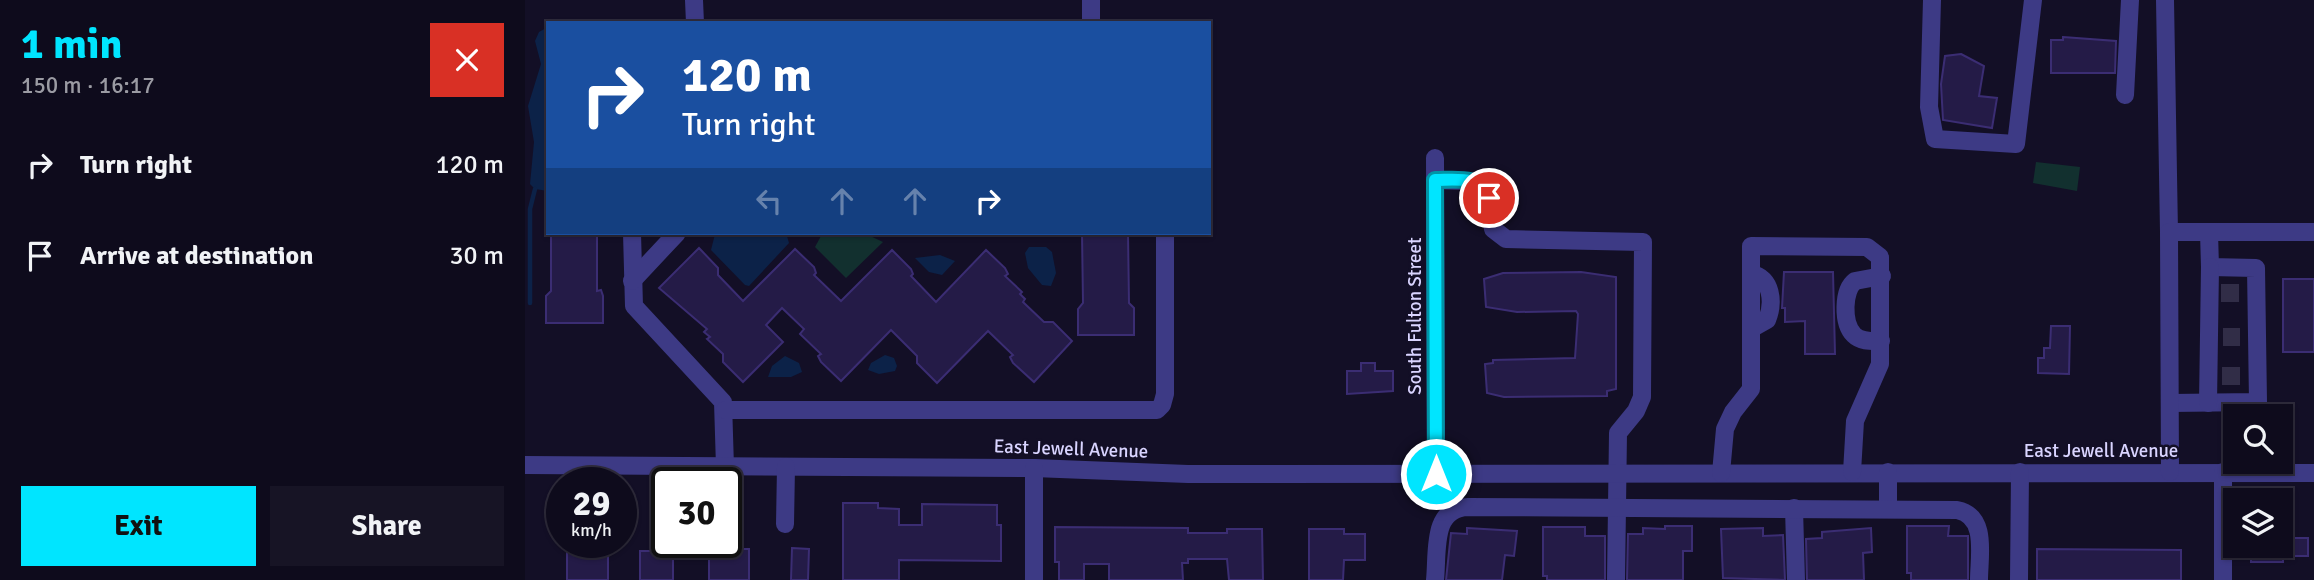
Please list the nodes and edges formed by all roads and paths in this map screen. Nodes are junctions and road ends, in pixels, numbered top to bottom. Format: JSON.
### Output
{"nodes":[{"id":1,"x":694,"y":0,"type":"edge"},
{"id":2,"x":1091,"y":0,"type":"edge"},
{"id":3,"x":1932,"y":0,"type":"edge"},
{"id":4,"x":2033,"y":0,"type":"edge"},
{"id":5,"x":2130,"y":0,"type":"edge"},
{"id":6,"x":2165,"y":0,"type":"edge"},
{"id":7,"x":695,"y":21,"type":"edge"},
{"id":8,"x":1091,"y":21,"type":"edge"},
{"id":9,"x":2125,"y":95,"type":"dead end"},
{"id":10,"x":1435,"y":158,"type":"dead end"},
{"id":11,"x":1435,"y":180,"type":"junction"},
{"id":12,"x":2169,"y":232,"type":"junction"},
{"id":13,"x":2209,"y":232,"type":"junction"},
{"id":14,"x":2314,"y":232,"type":"edge"},
{"id":15,"x":632,"y":235,"type":"edge"},
{"id":16,"x":675,"y":235,"type":"edge"},
{"id":17,"x":1165,"y":235,"type":"edge"},
{"id":18,"x":2210,"y":267,"type":"junction"},
{"id":19,"x":1882,"y":276,"type":"junction"},
{"id":20,"x":632,"y":281,"type":"junction"},
{"id":21,"x":2231,"y":293,"type":"junction"},
{"id":22,"x":2232,"y":337,"type":"junction"},
{"id":23,"x":1881,"y":341,"type":"junction"},
{"id":24,"x":2232,"y":376,"type":"junction"},
{"id":25,"x":2170,"y":403,"type":"junction"},
{"id":26,"x":2208,"y":403,"type":"junction"},
{"id":27,"x":725,"y":410,"type":"junction"},
{"id":28,"x":525,"y":465,"type":"edge"},
{"id":29,"x":725,"y":467,"type":"joint"},
{"id":30,"x":742,"y":467,"type":"edge"},
{"id":31,"x":786,"y":467,"type":"junction"},
{"id":32,"x":1034,"y":468,"type":"junction"},
{"id":33,"x":1852,"y":472,"type":"junction"},
{"id":34,"x":1888,"y":472,"type":"junction"},
{"id":35,"x":2020,"y":472,"type":"junction"},
{"id":36,"x":2170,"y":472,"type":"junction"},
{"id":37,"x":2223,"y":472,"type":"edge"},
{"id":38,"x":1721,"y":473,"type":"junction"},
{"id":39,"x":2293,"y":473,"type":"edge"},
{"id":40,"x":2314,"y":473,"type":"edge"},
{"id":41,"x":1436,"y":474,"type":"junction"},
{"id":42,"x":1617,"y":474,"type":"junction"},
{"id":43,"x":2223,"y":474,"type":"edge"},
{"id":44,"x":1617,"y":507,"type":"junction"},
{"id":45,"x":1794,"y":508,"type":"junction"},
{"id":46,"x":1888,"y":509,"type":"junction"},
{"id":47,"x":786,"y":524,"type":"dead end"},
{"id":48,"x":1034,"y":580,"type":"edge"},
{"id":49,"x":1435,"y":580,"type":"edge"},
{"id":50,"x":1616,"y":580,"type":"edge"},
{"id":51,"x":1796,"y":580,"type":"edge"},
{"id":52,"x":1979,"y":580,"type":"edge"},
{"id":53,"x":2019,"y":580,"type":"edge"},
{"id":54,"x":2223,"y":580,"type":"edge"}],
"edges":[{"from":1,"to":7,"type":"street"},
{"from":2,"to":8,"type":"street"},
{"from":3,"to":4,"type":"street"},
{"from":5,"to":9,"type":"street"},
{"from":6,"to":12,"type":"street"},
{"from":10,"to":11,"type":"street","name":"South Fulton Street"},
{"from":11,"to":41,"type":"street","name":"South Fulton Street"},
{"from":11,"to":42,"type":"street"},
{"from":12,"to":13,"type":"street"},
{"from":12,"to":25,"type":"street"},
{"from":13,"to":14,"type":"street"},
{"from":13,"to":18,"type":"street"},
{"from":15,"to":20,"type":"street"},
{"from":16,"to":20,"type":"street"},
{"from":17,"to":27,"type":"street"},
{"from":18,"to":21,"type":"street"},
{"from":18,"to":21,"type":"street"},
{"from":19,"to":23,"type":"street"},
{"from":19,"to":23,"type":"street"},
{"from":19,"to":38,"type":"street"},
{"from":20,"to":27,"type":"street"},
{"from":21,"to":22,"type":"street"},
{"from":21,"to":22,"type":"street"},
{"from":22,"to":24,"type":"street"},
{"from":22,"to":24,"type":"street"},
{"from":23,"to":33,"type":"street"},
{"from":24,"to":26,"type":"street"},
{"from":24,"to":26,"type":"street"},
{"from":25,"to":26,"type":"street"},
{"from":25,"to":36,"type":"street"},
{"from":27,"to":29,"type":"street"},
{"from":28,"to":29,"type":"street","name":"East Jewell Avenue"},
{"from":30,"to":31,"type":"street","name":"East Jewell Avenue"},
{"from":31,"to":32,"type":"street","name":"East Jewell Avenue"},
{"from":31,"to":47,"type":"street"},
{"from":32,"to":41,"type":"street","name":"East Jewell Avenue"},
{"from":32,"to":48,"type":"street"},
{"from":33,"to":34,"type":"street","name":"East Jewell Avenue"},
{"from":33,"to":38,"type":"street","name":"East Jewell Avenue"},
{"from":34,"to":35,"type":"street","name":"East Jewell Avenue"},
{"from":34,"to":46,"type":"street"},
{"from":35,"to":36,"type":"street","name":"East Jewell Avenue"},
{"from":35,"to":53,"type":"street"},
{"from":36,"to":37,"type":"street","name":"East Jewell Avenue"},
{"from":38,"to":42,"type":"street","name":"East Jewell Avenue"},
{"from":39,"to":40,"type":"street","name":"East Jewell Avenue"},
{"from":41,"to":42,"type":"street","name":"East Jewell Avenue"},
{"from":42,"to":44,"type":"street"},
{"from":43,"to":54,"type":"street"},
{"from":44,"to":45,"type":"street"},
{"from":44,"to":49,"type":"street"},
{"from":44,"to":50,"type":"street"},
{"from":45,"to":46,"type":"street"},
{"from":45,"to":51,"type":"street"},
{"from":46,"to":52,"type":"street"}]}
